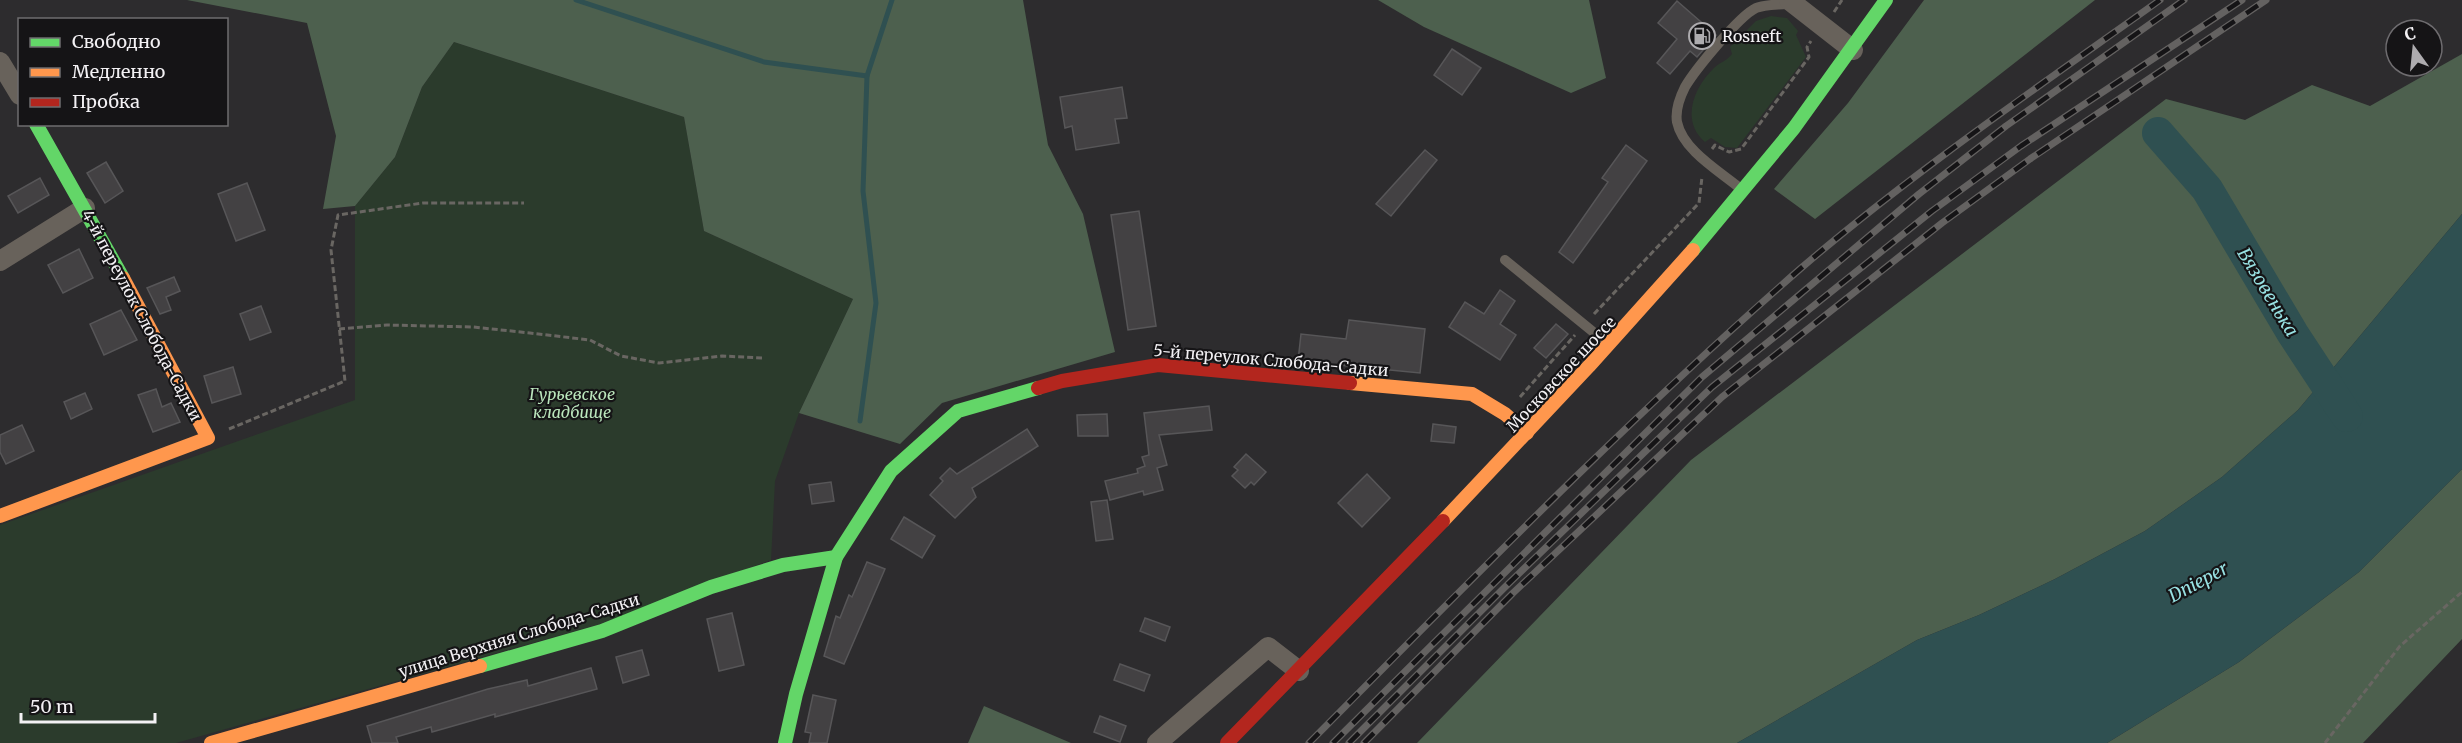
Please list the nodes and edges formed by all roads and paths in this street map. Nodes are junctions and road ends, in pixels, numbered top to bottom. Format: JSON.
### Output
{"nodes":[{"id":1,"x":1842,"y":0,"type":"edge"},
{"id":2,"x":1886,"y":0,"type":"edge"},
{"id":3,"x":1791,"y":2,"type":"edge"},
{"id":4,"x":1823,"y":27,"type":"junction"},
{"id":5,"x":1853,"y":50,"type":"junction"},
{"id":6,"x":0,"y":62,"type":"edge"},
{"id":7,"x":18,"y":92,"type":"edge"},
{"id":8,"x":37,"y":126,"type":"edge"},
{"id":9,"x":1704,"y":159,"type":"junction"},
{"id":10,"x":1745,"y":192,"type":"junction"},
{"id":11,"x":524,"y":203,"type":"dead end"},
{"id":12,"x":85,"y":208,"type":"junction"},
{"id":13,"x":1505,"y":260,"type":"dead end"},
{"id":14,"x":0,"y":261,"type":"edge"},
{"id":15,"x":1585,"y":323,"type":"junction"},
{"id":16,"x":339,"y":329,"type":"junction"},
{"id":17,"x":1610,"y":346,"type":"junction"},
{"id":18,"x":762,"y":358,"type":"dead end"},
{"id":19,"x":1505,"y":414,"type":"junction"},
{"id":20,"x":1527,"y":433,"type":"junction"},
{"id":21,"x":208,"y":438,"type":"junction"},
{"id":22,"x":0,"y":516,"type":"edge"},
{"id":23,"x":836,"y":557,"type":"junction"},
{"id":24,"x":2462,"y":592,"type":"edge"},
{"id":25,"x":1299,"y":671,"type":"junction"},
{"id":26,"x":211,"y":743,"type":"edge"},
{"id":27,"x":785,"y":743,"type":"edge"},
{"id":28,"x":1157,"y":743,"type":"edge"},
{"id":29,"x":1227,"y":743,"type":"edge"},
{"id":30,"x":2325,"y":743,"type":"edge"}],
"edges":[{"from":1,"to":4,"type":"path"},
{"from":2,"to":5,"type":"street","name":"Московское шоссе"},
{"from":3,"to":4,"type":"street"},
{"from":3,"to":9,"type":"lane"},
{"from":4,"to":5,"type":"street"},
{"from":4,"to":9,"type":"path"},
{"from":5,"to":10,"type":"street","name":"Московское шоссе"},
{"from":6,"to":7,"type":"street"},
{"from":8,"to":12,"type":"street","name":"4-й переулок Слобода-Садки"},
{"from":9,"to":10,"type":"lane"},
{"from":9,"to":15,"type":"path"},
{"from":10,"to":17,"type":"street","name":"Московское шоссе"},
{"from":11,"to":16,"type":"path"},
{"from":12,"to":14,"type":"street"},
{"from":12,"to":21,"type":"street","name":"4-й переулок Слобода-Садки"},
{"from":13,"to":15,"type":"lane"},
{"from":15,"to":17,"type":"lane"},
{"from":15,"to":19,"type":"path"},
{"from":16,"to":18,"type":"path"},
{"from":16,"to":21,"type":"path"},
{"from":17,"to":20,"type":"street","name":"Московское шоссе"},
{"from":19,"to":20,"type":"street","name":"5-й переулок Слобода-Садки"},
{"from":19,"to":23,"type":"street","name":"5-й переулок Слобода-Садки"},
{"from":20,"to":25,"type":"street","name":"Московское шоссе"},
{"from":21,"to":22,"type":"street","name":"4-й переулок Слобода-Садки"},
{"from":23,"to":26,"type":"street","name":"улица Верхняя Слобода-Садки"},
{"from":23,"to":27,"type":"street","name":"5-й переулок Слобода-Садки"},
{"from":24,"to":30,"type":"path"},
{"from":25,"to":28,"type":"street"},
{"from":25,"to":29,"type":"street","name":"Московское шоссе"}]}
